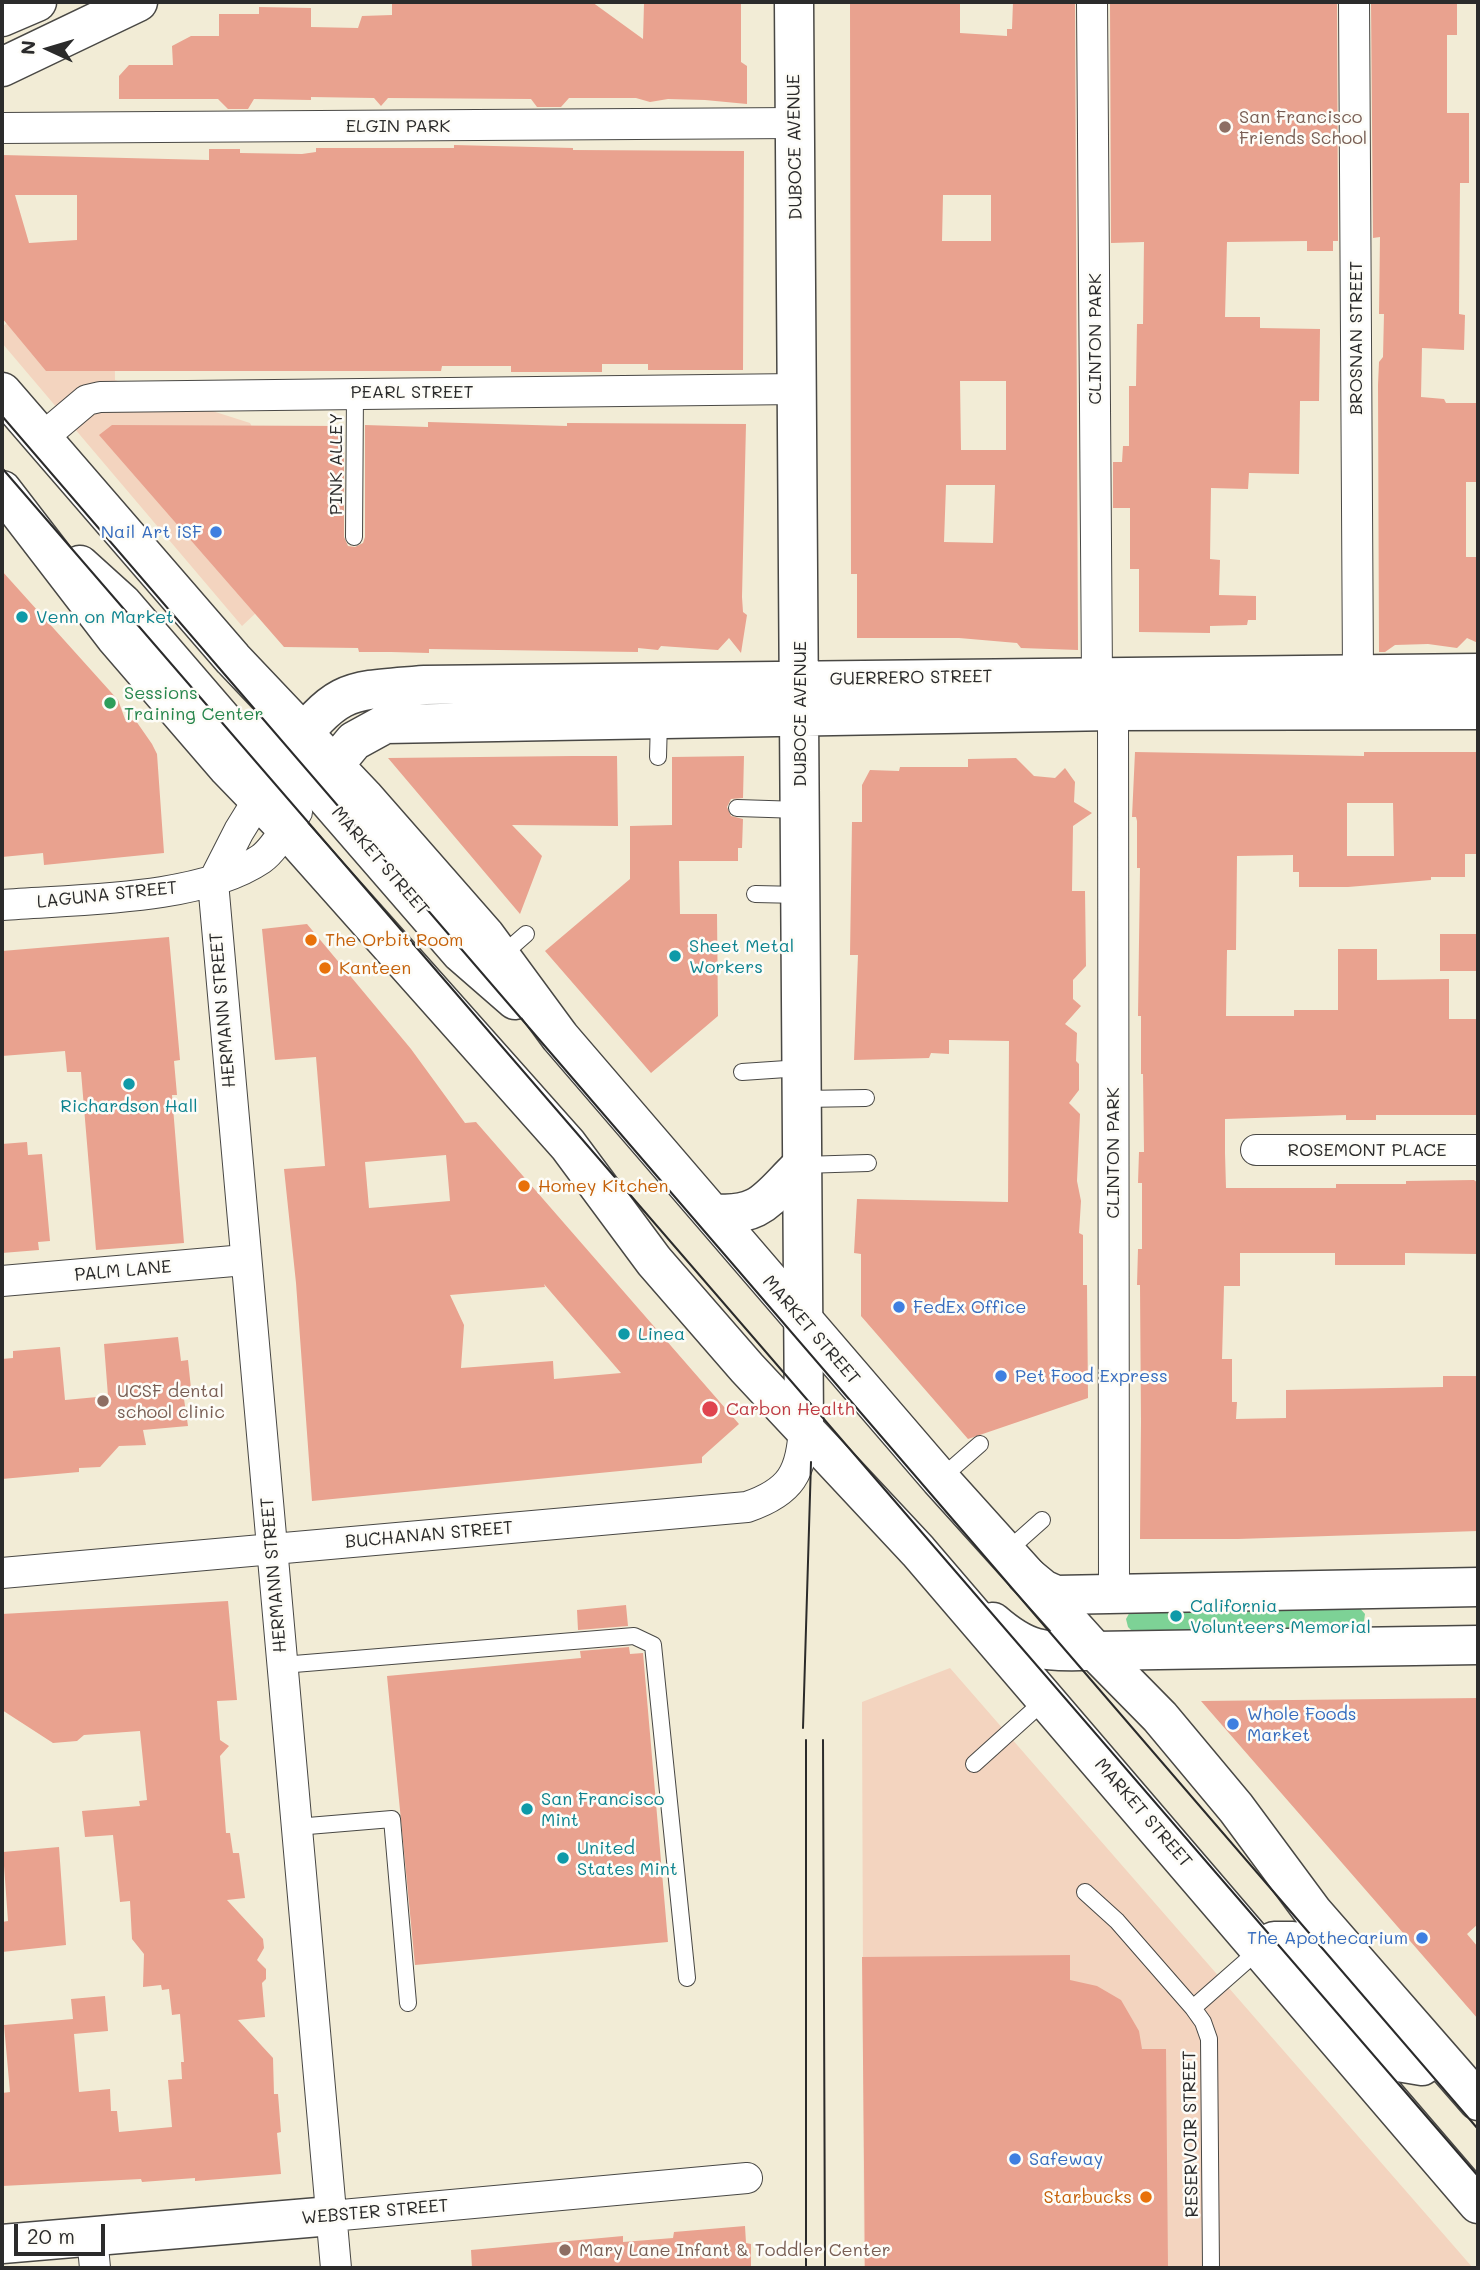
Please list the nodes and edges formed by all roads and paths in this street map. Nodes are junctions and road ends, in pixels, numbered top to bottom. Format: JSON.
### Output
{"nodes":[{"id":1,"x":37,"y":2,"type":"edge"},
{"id":2,"x":794,"y":2,"type":"edge"},
{"id":3,"x":1092,"y":2,"type":"edge"},
{"id":4,"x":1354,"y":2,"type":"edge"},
{"id":5,"x":136,"y":3,"type":"edge"},
{"id":6,"x":2,"y":17,"type":"edge"},
{"id":7,"x":2,"y":67,"type":"edge"},
{"id":8,"x":795,"y":123,"type":"junction"},
{"id":9,"x":2,"y":128,"type":"edge"},
{"id":10,"x":798,"y":389,"type":"junction"},
{"id":11,"x":2,"y":392,"type":"edge"},
{"id":12,"x":355,"y":392,"type":"junction"},
{"id":13,"x":42,"y":438,"type":"junction"},
{"id":14,"x":10,"y":500,"type":"edge"},
{"id":15,"x":354,"y":537,"type":"dead end"},
{"id":16,"x":1478,"y":673,"type":"edge"},
{"id":17,"x":1358,"y":675,"type":"junction"},
{"id":18,"x":1097,"y":677,"type":"junction"},
{"id":19,"x":799,"y":679,"type":"junction"},
{"id":20,"x":1478,"y":710,"type":"edge"},
{"id":21,"x":1113,"y":711,"type":"junction"},
{"id":22,"x":800,"y":718,"type":"junction"},
{"id":23,"x":280,"y":766,"type":"junction"},
{"id":24,"x":308,"y":797,"type":"junction"},
{"id":25,"x":737,"y":808,"type":"dead end"},
{"id":26,"x":800,"y":810,"type":"junction"},
{"id":27,"x":213,"y":882,"type":"junction"},
{"id":28,"x":755,"y":894,"type":"dead end"},
{"id":29,"x":800,"y":895,"type":"junction"},
{"id":30,"x":2,"y":905,"type":"edge"},
{"id":31,"x":559,"y":1037,"type":"junction"},
{"id":32,"x":742,"y":1072,"type":"dead end"},
{"id":33,"x":801,"y":1083,"type":"junction"},
{"id":34,"x":866,"y":1098,"type":"dead end"},
{"id":35,"x":1256,"y":1150,"type":"dead end"},
{"id":36,"x":1478,"y":1150,"type":"edge"},
{"id":37,"x":868,"y":1163,"type":"dead end"},
{"id":38,"x":802,"y":1165,"type":"junction"},
{"id":39,"x":712,"y":1213,"type":"junction"},
{"id":40,"x":245,"y":1260,"type":"junction"},
{"id":41,"x":2,"y":1282,"type":"edge"},
{"id":42,"x":803,"y":1319,"type":"junction"},
{"id":43,"x":804,"y":1412,"type":"junction"},
{"id":44,"x":980,"y":1444,"type":"dead end"},
{"id":45,"x":940,"y":1479,"type":"junction"},
{"id":46,"x":1042,"y":1520,"type":"dead end"},
{"id":47,"x":271,"y":1549,"type":"junction"},
{"id":48,"x":918,"y":1551,"type":"junction"},
{"id":49,"x":1016,"y":1563,"type":"junction"},
{"id":50,"x":2,"y":1573,"type":"edge"},
{"id":51,"x":1478,"y":1587,"type":"edge"},
{"id":52,"x":1387,"y":1589,"type":"junction"},
{"id":53,"x":1114,"y":1595,"type":"junction"},
{"id":54,"x":1478,"y":1645,"type":"edge"},
{"id":55,"x":1387,"y":1646,"type":"junction"},
{"id":56,"x":1095,"y":1651,"type":"junction"},
{"id":57,"x":282,"y":1665,"type":"junction"},
{"id":58,"x":1045,"y":1700,"type":"junction"},
{"id":59,"x":974,"y":1763,"type":"dead end"},
{"id":60,"x":296,"y":1827,"type":"junction"},
{"id":61,"x":1085,"y":1892,"type":"dead end"},
{"id":62,"x":1260,"y":1949,"type":"junction"},
{"id":63,"x":687,"y":1978,"type":"dead end"},
{"id":64,"x":408,"y":2003,"type":"dead end"},
{"id":65,"x":1193,"y":2008,"type":"junction"},
{"id":66,"x":1437,"y":2054,"type":"junction"},
{"id":67,"x":1478,"y":2101,"type":"edge"},
{"id":68,"x":1444,"y":2160,"type":"junction"},
{"id":69,"x":747,"y":2178,"type":"dead end"},
{"id":70,"x":1478,"y":2193,"type":"edge"},
{"id":71,"x":1478,"y":2204,"type":"edge"},
{"id":72,"x":331,"y":2216,"type":"junction"},
{"id":73,"x":2,"y":2244,"type":"edge"},
{"id":74,"x":93,"y":2252,"type":"edge"},
{"id":75,"x":336,"y":2268,"type":"edge"},
{"id":76,"x":1211,"y":2268,"type":"edge"}],
"edges":[{"from":1,"to":6,"type":"main road"},
{"from":2,"to":8,"type":"main road","name":"DUBOCE AVENUE"},
{"from":3,"to":18,"type":"street","name":"CLINTON PARK"},
{"from":4,"to":17,"type":"street","name":"BROSNAN STREET"},
{"from":5,"to":7,"type":"main road"},
{"from":8,"to":9,"type":"street","name":"ELGIN PARK"},
{"from":8,"to":10,"type":"main road","name":"DUBOCE AVENUE"},
{"from":10,"to":12,"type":"street","name":"PEARL STREET"},
{"from":10,"to":19,"type":"main road","name":"DUBOCE AVENUE"},
{"from":11,"to":13,"type":"main road","name":"MARKET STREET"},
{"from":12,"to":13,"type":"street","name":"PEARL STREET"},
{"from":12,"to":15,"type":"lane","name":"PINK ALLEY"},
{"from":13,"to":23,"type":"main road","name":"MARKET STREET"},
{"from":14,"to":23,"type":"main road","name":"MARKET STREET"},
{"from":16,"to":17,"type":"main road","name":"GUERRERO STREET"},
{"from":17,"to":18,"type":"main road","name":"GUERRERO STREET"},
{"from":18,"to":19,"type":"main road","name":"GUERRERO STREET"},
{"from":19,"to":22,"type":"main road","name":"DUBOCE AVENUE"},
{"from":19,"to":23,"type":"main road","name":"GUERRERO STREET"},
{"from":20,"to":21,"type":"main road"},
{"from":21,"to":22,"type":"main road"},
{"from":21,"to":53,"type":"street","name":"CLINTON PARK"},
{"from":22,"to":24,"type":"main road"},
{"from":22,"to":26,"type":"main road","name":"DUBOCE AVENUE"},
{"from":23,"to":24,"type":"main road","name":"MARKET STREET"},
{"from":23,"to":24,"type":"main road","name":"MARKET STREET"},
{"from":23,"to":27,"type":"street"},
{"from":24,"to":27,"type":"street","name":"LAGUNA STREET"},
{"from":24,"to":31,"type":"main road","name":"MARKET STREET"},
{"from":24,"to":31,"type":"main road","name":"MARKET STREET"},
{"from":24,"to":43,"type":"main road","name":"MARKET STREET"},
{"from":25,"to":26,"type":"lane"},
{"from":26,"to":29,"type":"main road","name":"DUBOCE AVENUE"},
{"from":27,"to":30,"type":"street","name":"LAGUNA STREET"},
{"from":27,"to":40,"type":"street","name":"HERMANN STREET"},
{"from":28,"to":29,"type":"lane"},
{"from":29,"to":33,"type":"main road","name":"DUBOCE AVENUE"},
{"from":31,"to":39,"type":"main road","name":"MARKET STREET"},
{"from":32,"to":33,"type":"lane"},
{"from":33,"to":34,"type":"lane"},
{"from":33,"to":38,"type":"main road","name":"DUBOCE AVENUE"},
{"from":35,"to":36,"type":"street","name":"ROSEMONT PLACE"},
{"from":37,"to":38,"type":"lane"},
{"from":38,"to":39,"type":"main road"},
{"from":38,"to":42,"type":"main road","name":"DUBOCE AVENUE"},
{"from":39,"to":42,"type":"main road","name":"MARKET STREET"},
{"from":40,"to":41,"type":"street","name":"PALM LANE"},
{"from":40,"to":47,"type":"street","name":"HERMANN STREET"},
{"from":42,"to":43,"type":"main road","name":"DUBOCE AVENUE"},
{"from":42,"to":45,"type":"main road","name":"MARKET STREET"},
{"from":43,"to":47,"type":"street","name":"BUCHANAN STREET"},
{"from":43,"to":48,"type":"main road","name":"MARKET STREET"},
{"from":44,"to":45,"type":"lane"},
{"from":45,"to":49,"type":"main road","name":"MARKET STREET"},
{"from":46,"to":49,"type":"lane"},
{"from":47,"to":50,"type":"street","name":"BUCHANAN STREET"},
{"from":47,"to":57,"type":"street","name":"HERMANN STREET"},
{"from":48,"to":56,"type":"main road"},
{"from":48,"to":58,"type":"main road","name":"MARKET STREET"},
{"from":49,"to":53,"type":"main road"},
{"from":49,"to":56,"type":"main road","name":"MARKET STREET"},
{"from":51,"to":52,"type":"main road"},
{"from":52,"to":53,"type":"main road"},
{"from":52,"to":55,"type":"main road"},
{"from":54,"to":55,"type":"main road"},
{"from":55,"to":56,"type":"main road"},
{"from":56,"to":66,"type":"main road","name":"MARKET STREET"},
{"from":57,"to":60,"type":"street","name":"HERMANN STREET"},
{"from":57,"to":63,"type":"lane"},
{"from":58,"to":59,"type":"lane"},
{"from":58,"to":62,"type":"main road","name":"MARKET STREET"},
{"from":60,"to":64,"type":"lane"},
{"from":60,"to":72,"type":"street","name":"HERMANN STREET"},
{"from":61,"to":65,"type":"lane","name":"RESERVOIR STREET"},
{"from":62,"to":65,"type":"lane"},
{"from":62,"to":66,"type":"main road"},
{"from":62,"to":68,"type":"main road","name":"MARKET STREET"},
{"from":65,"to":76,"type":"lane","name":"RESERVOIR STREET"},
{"from":66,"to":67,"type":"main road","name":"MARKET STREET"},
{"from":68,"to":70,"type":"main road","name":"MARKET STREET"},
{"from":68,"to":71,"type":"main road","name":"MARKET STREET"},
{"from":69,"to":72,"type":"street","name":"WEBSTER STREET"},
{"from":72,"to":74,"type":"main road","name":"WEBSTER STREET"},
{"from":72,"to":75,"type":"street","name":"HERMANN STREET"},
{"from":73,"to":74,"type":"main road","name":"WEBSTER STREET"}]}
